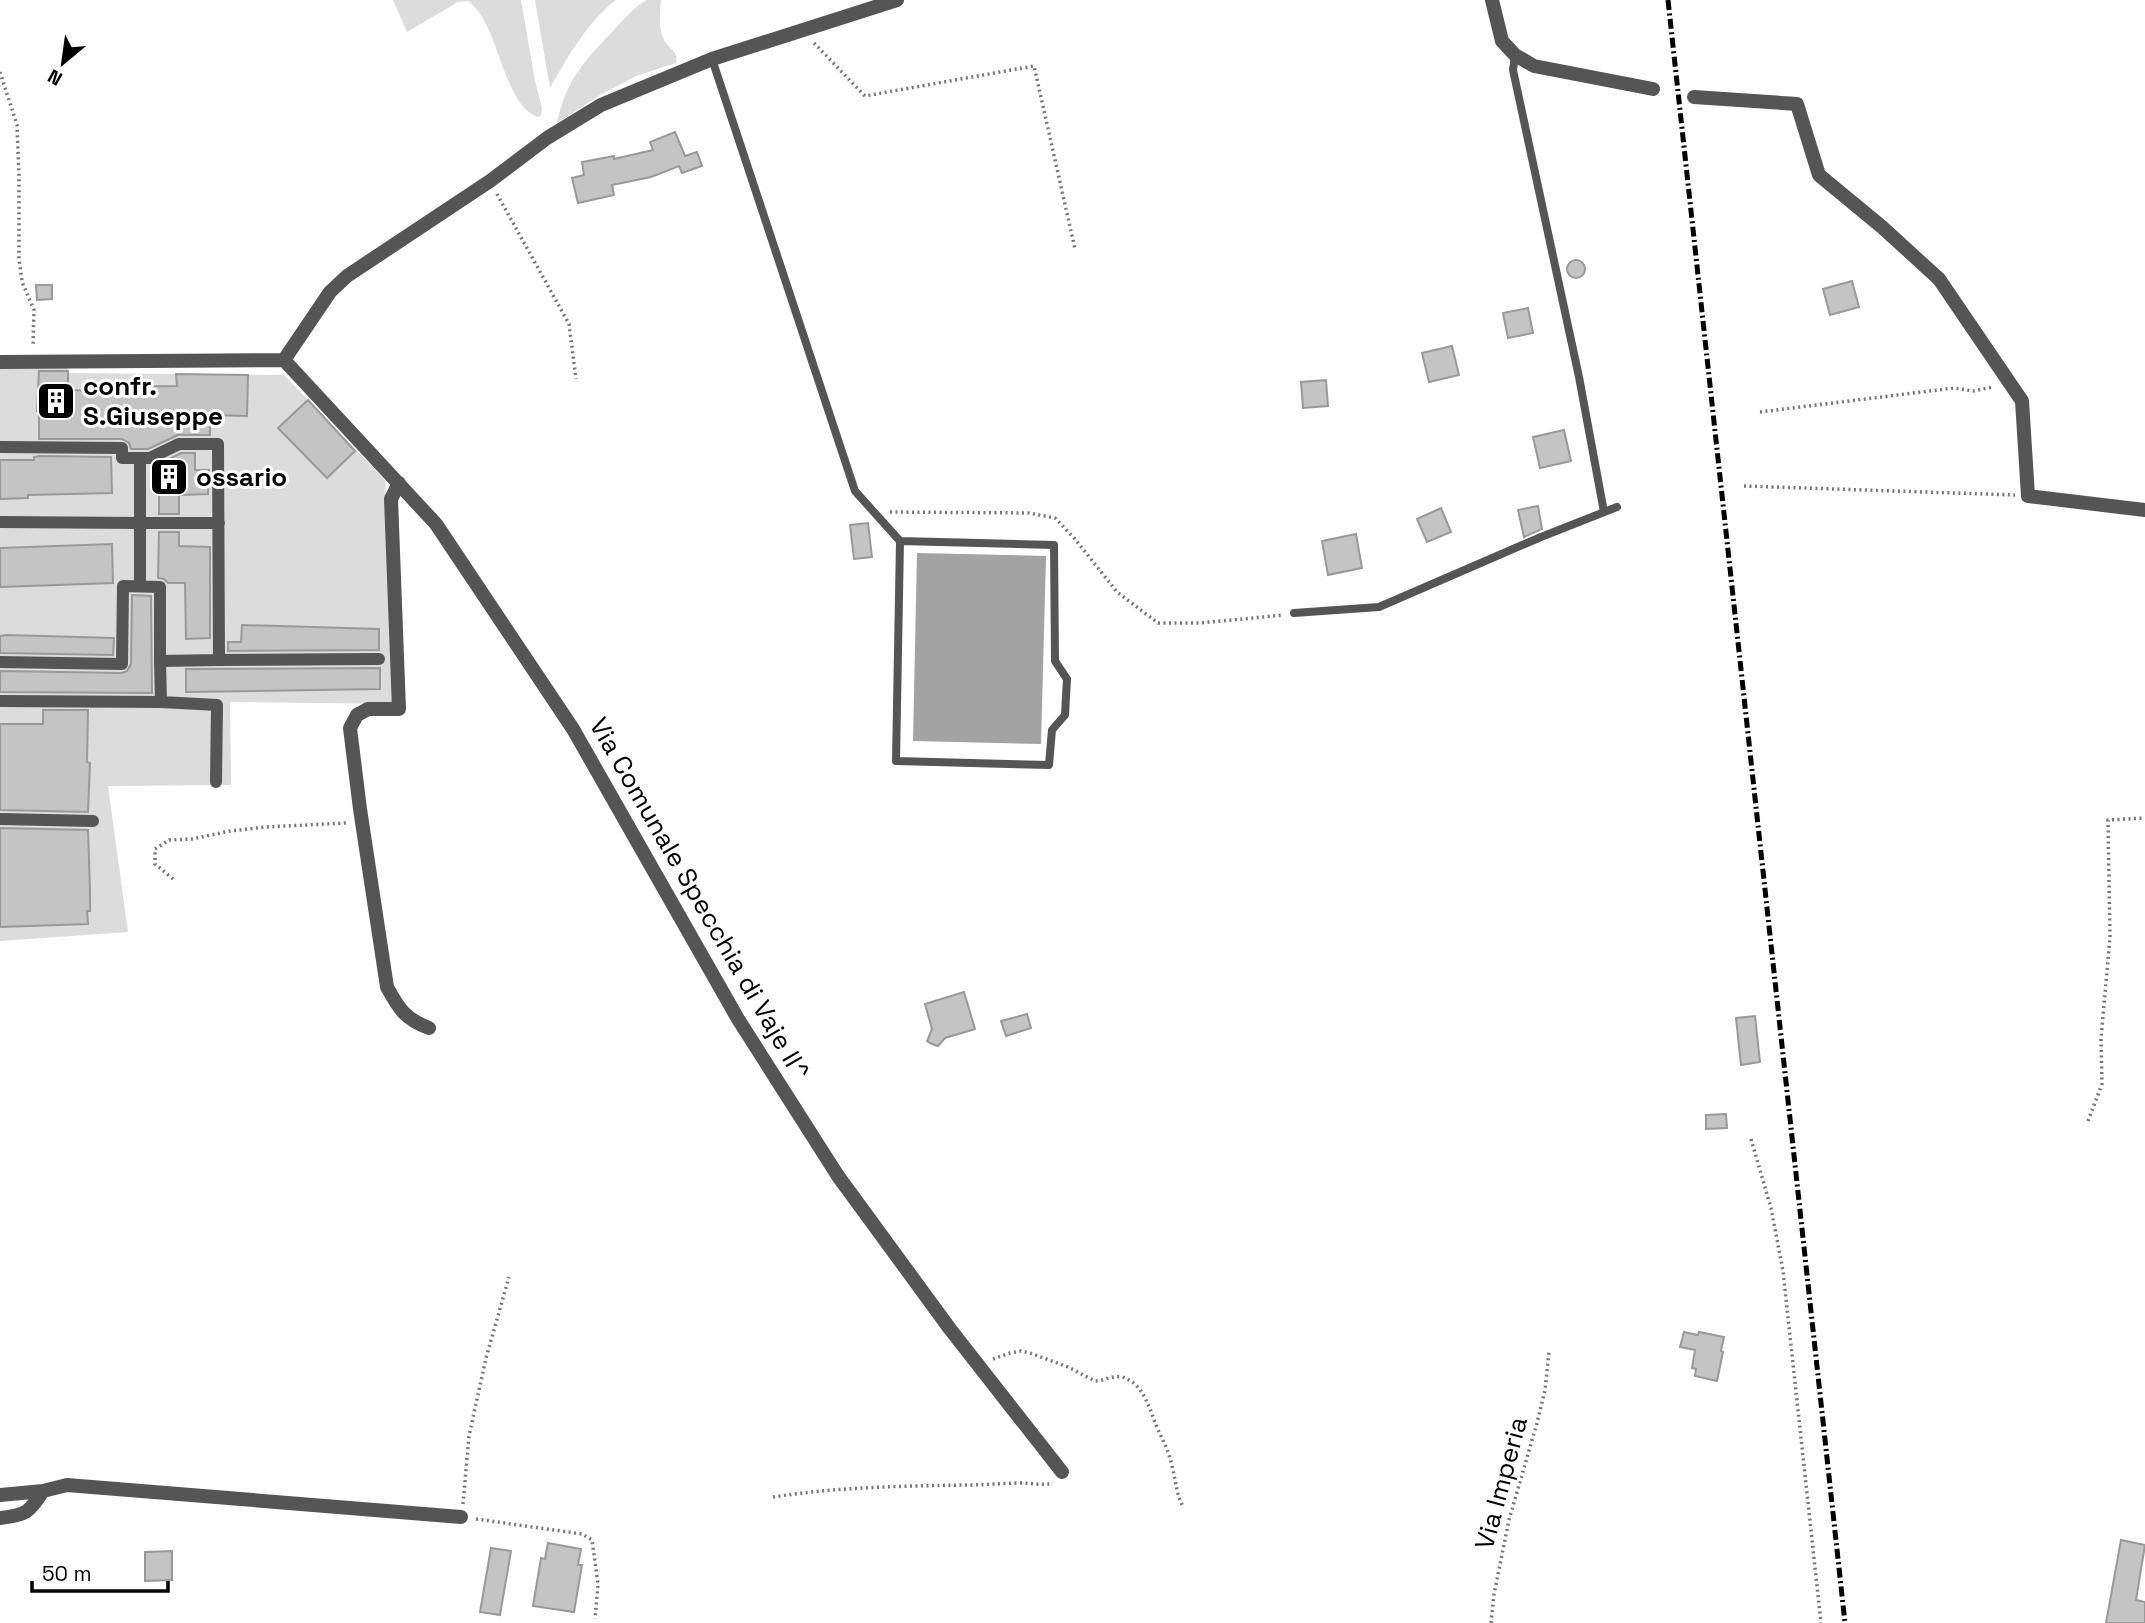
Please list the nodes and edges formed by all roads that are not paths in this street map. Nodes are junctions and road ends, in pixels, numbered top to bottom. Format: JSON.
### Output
{"nodes":[{"id":1,"x":897,"y":0,"type":"edge"},
{"id":2,"x":1492,"y":0,"type":"edge"},
{"id":3,"x":1515,"y":55,"type":"junction"},
{"id":4,"x":712,"y":59,"type":"junction"},
{"id":5,"x":1653,"y":89,"type":"dead end"},
{"id":6,"x":1694,"y":97,"type":"dead end"},
{"id":7,"x":284,"y":360,"type":"junction"},
{"id":8,"x":0,"y":362,"type":"edge"},
{"id":9,"x":0,"y":447,"type":"edge"},
{"id":10,"x":140,"y":458,"type":"junction"},
{"id":11,"x":398,"y":483,"type":"junction"},
{"id":12,"x":1617,"y":507,"type":"dead end"},
{"id":13,"x":2145,"y":510,"type":"edge"},
{"id":14,"x":1604,"y":512,"type":"junction"},
{"id":15,"x":0,"y":522,"type":"edge"},
{"id":16,"x":140,"y":523,"type":"junction"},
{"id":17,"x":219,"y":523,"type":"junction"},
{"id":18,"x":900,"y":541,"type":"junction"},
{"id":19,"x":140,"y":586,"type":"junction"},
{"id":20,"x":1294,"y":614,"type":"road end"},
{"id":21,"x":379,"y":659,"type":"dead end"},
{"id":22,"x":219,"y":660,"type":"junction"},
{"id":23,"x":160,"y":661,"type":"junction"},
{"id":24,"x":0,"y":662,"type":"edge"},
{"id":25,"x":0,"y":701,"type":"edge"},
{"id":26,"x":161,"y":702,"type":"junction"},
{"id":27,"x":216,"y":782,"type":"dead end"},
{"id":28,"x":0,"y":819,"type":"edge"},
{"id":29,"x":93,"y":821,"type":"dead end"},
{"id":30,"x":429,"y":1028,"type":"dead end"},
{"id":31,"x":1062,"y":1472,"type":"road end"},
{"id":32,"x":44,"y":1490,"type":"junction"},
{"id":33,"x":0,"y":1493,"type":"edge"},
{"id":34,"x":461,"y":1517,"type":"road end"},
{"id":35,"x":0,"y":1518,"type":"edge"}],
"edges":[{"from":1,"to":4,"type":"street"},
{"from":2,"to":3,"type":"street"},
{"from":3,"to":5,"type":"street"},
{"from":3,"to":14,"type":"lane"},
{"from":4,"to":7,"type":"street"},
{"from":4,"to":18,"type":"lane"},
{"from":6,"to":13,"type":"street"},
{"from":7,"to":8,"type":"street"},
{"from":7,"to":11,"type":"street","name":"Via Comunale Specchia di Vaje II^"},
{"from":9,"to":10,"type":"street"},
{"from":10,"to":16,"type":"street"},
{"from":10,"to":17,"type":"street"},
{"from":11,"to":30,"type":"street"},
{"from":11,"to":31,"type":"street","name":"Via Comunale Specchia di Vaje II^"},
{"from":12,"to":14,"type":"lane"},
{"from":14,"to":20,"type":"lane"},
{"from":15,"to":16,"type":"street"},
{"from":16,"to":17,"type":"street"},
{"from":16,"to":19,"type":"street"},
{"from":17,"to":22,"type":"street"},
{"from":18,"to":18,"type":"lane"},
{"from":19,"to":23,"type":"street"},
{"from":19,"to":24,"type":"street"},
{"from":21,"to":22,"type":"street"},
{"from":22,"to":23,"type":"street"},
{"from":23,"to":26,"type":"street"},
{"from":25,"to":26,"type":"street"},
{"from":26,"to":27,"type":"street"},
{"from":28,"to":29,"type":"street"},
{"from":32,"to":33,"type":"street"},
{"from":32,"to":34,"type":"street"},
{"from":32,"to":35,"type":"street"}]}
